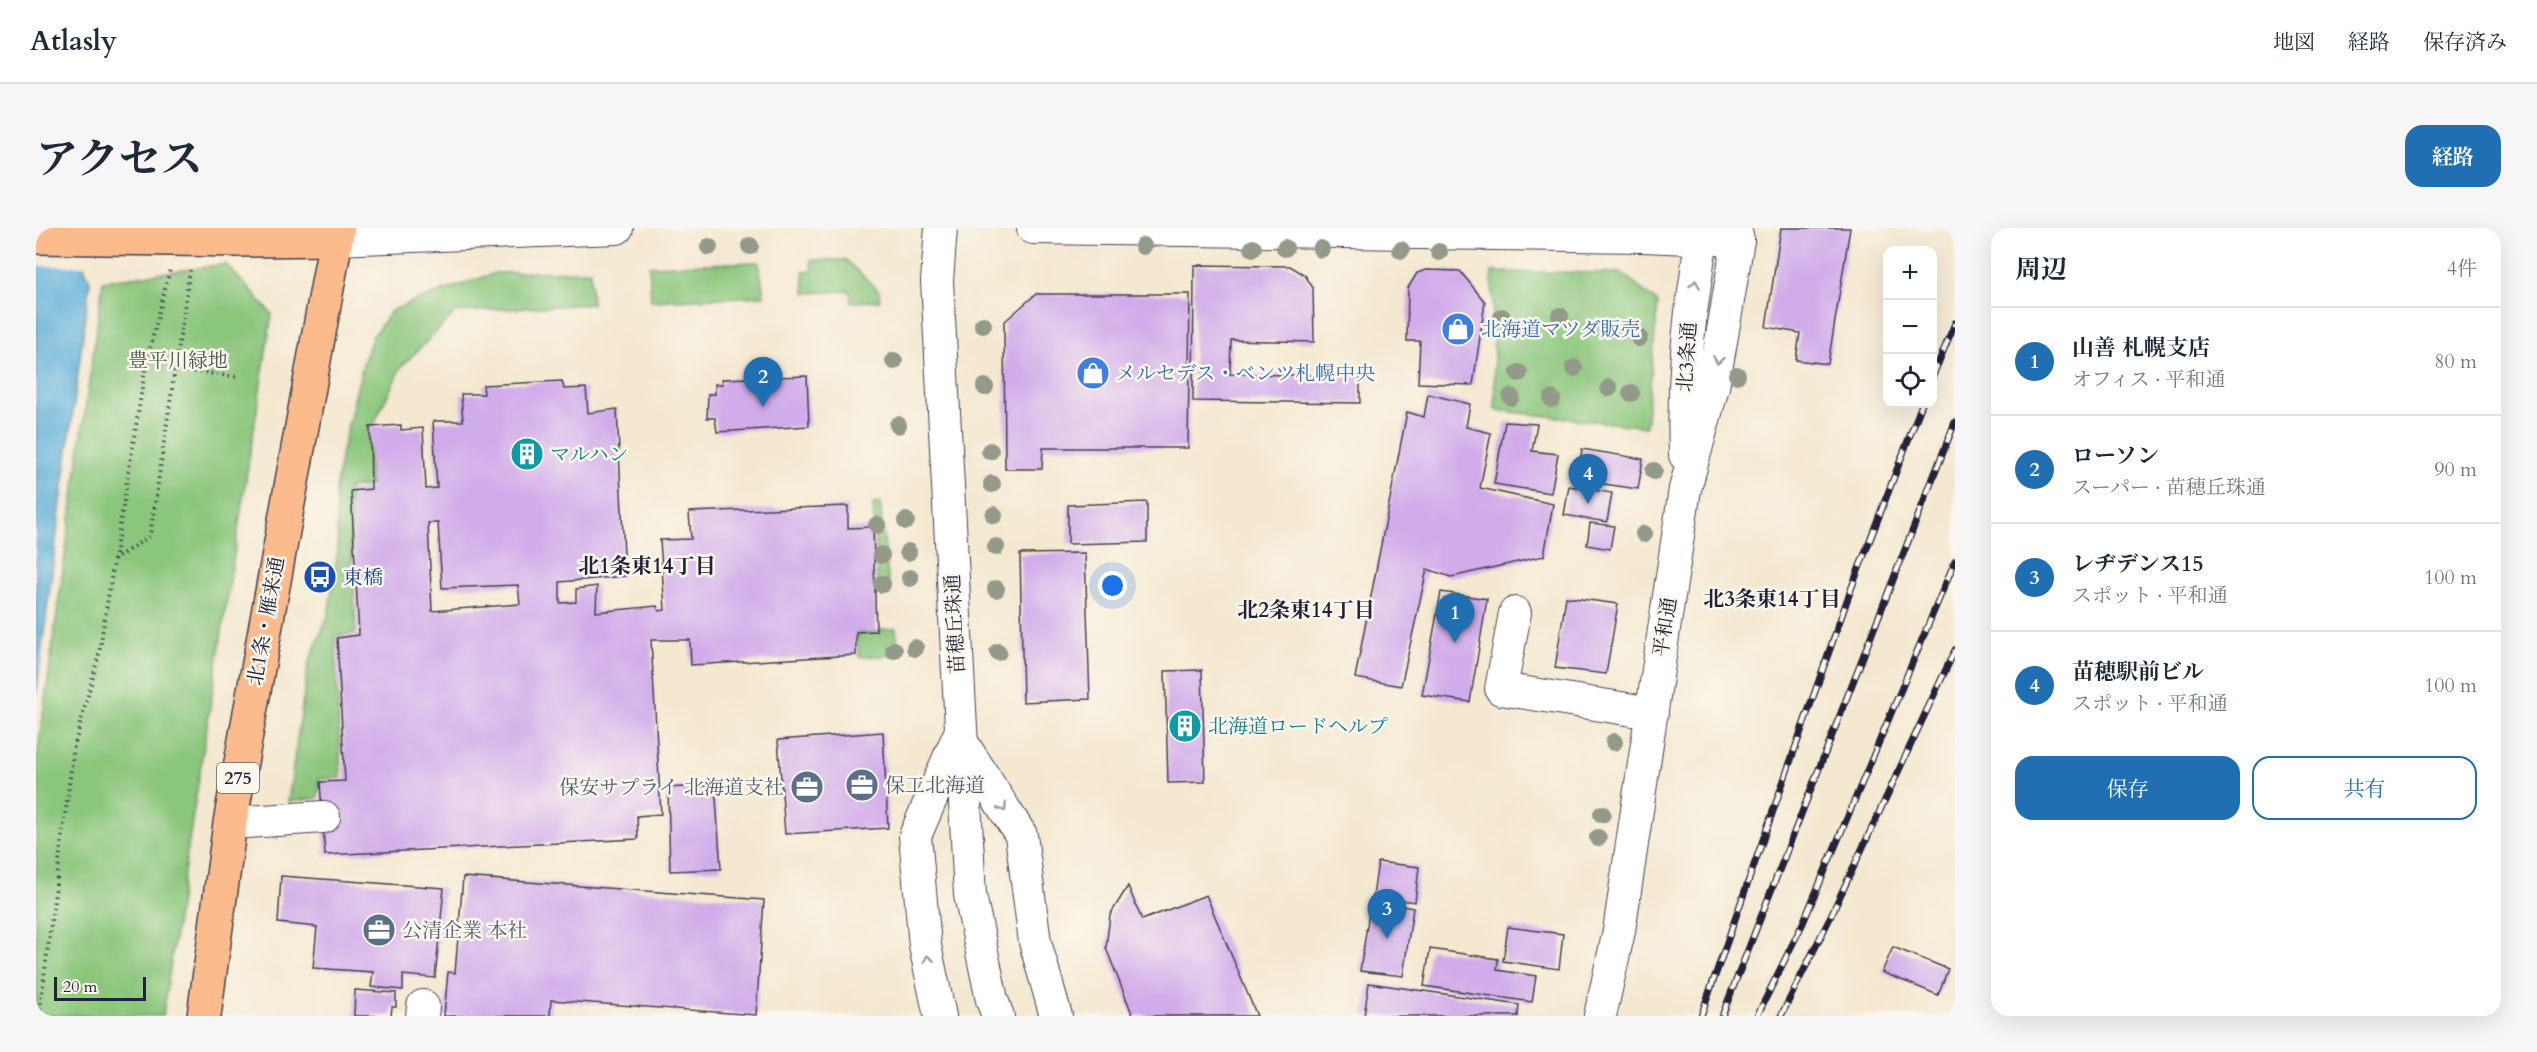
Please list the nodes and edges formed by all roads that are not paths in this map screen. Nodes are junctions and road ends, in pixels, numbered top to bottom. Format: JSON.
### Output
{"nodes":[{"id":1,"x":618,"y":228,"type":"edge"},
{"id":2,"x":941,"y":228,"type":"edge"},
{"id":3,"x":1033,"y":228,"type":"edge"},
{"id":4,"x":336,"y":233,"type":"edge"},
{"id":5,"x":1705,"y":233,"type":"edge"},
{"id":6,"x":1736,"y":234,"type":"edge"},
{"id":7,"x":36,"y":237,"type":"edge"},
{"id":8,"x":1686,"y":489,"type":"junction"},
{"id":9,"x":1515,"y":613,"type":"dead end"},
{"id":10,"x":1652,"y":713,"type":"junction"},
{"id":11,"x":961,"y":735,"type":"junction"},
{"id":12,"x":324,"y":817,"type":"dead end"},
{"id":13,"x":230,"y":823,"type":"junction"},
{"id":14,"x":204,"y":1016,"type":"edge"},
{"id":15,"x":940,"y":1016,"type":"edge"},
{"id":16,"x":998,"y":1016,"type":"edge"},
{"id":17,"x":1056,"y":1016,"type":"edge"},
{"id":18,"x":1600,"y":1016,"type":"edge"}],
"edges":[{"from":1,"to":4,"type":"street"},
{"from":2,"to":11,"type":"street","name":"苗穂丘珠通"},
{"from":3,"to":5,"type":"street"},
{"from":4,"to":7,"type":"highway","bridge":true},
{"from":4,"to":13,"type":"highway","name":"北1条・雁来通","number":"275"},
{"from":5,"to":6,"type":"street"},
{"from":8,"to":5,"type":"street","name":"北3条通","one_way":true},
{"from":6,"to":8,"type":"street","name":"平和通","one_way":true},
{"from":8,"to":10,"type":"street","name":"平和通"},
{"from":9,"to":10,"type":"street"},
{"from":10,"to":18,"type":"street","name":"平和通"},
{"from":15,"to":11,"type":"street","one_way":true},
{"from":11,"to":16,"type":"street","name":"苗穂丘珠通"},
{"from":11,"to":17,"type":"street","one_way":true},
{"from":12,"to":13,"type":"street"},
{"from":13,"to":14,"type":"highway","name":"北1条・雁来通","number":"275"}]}
